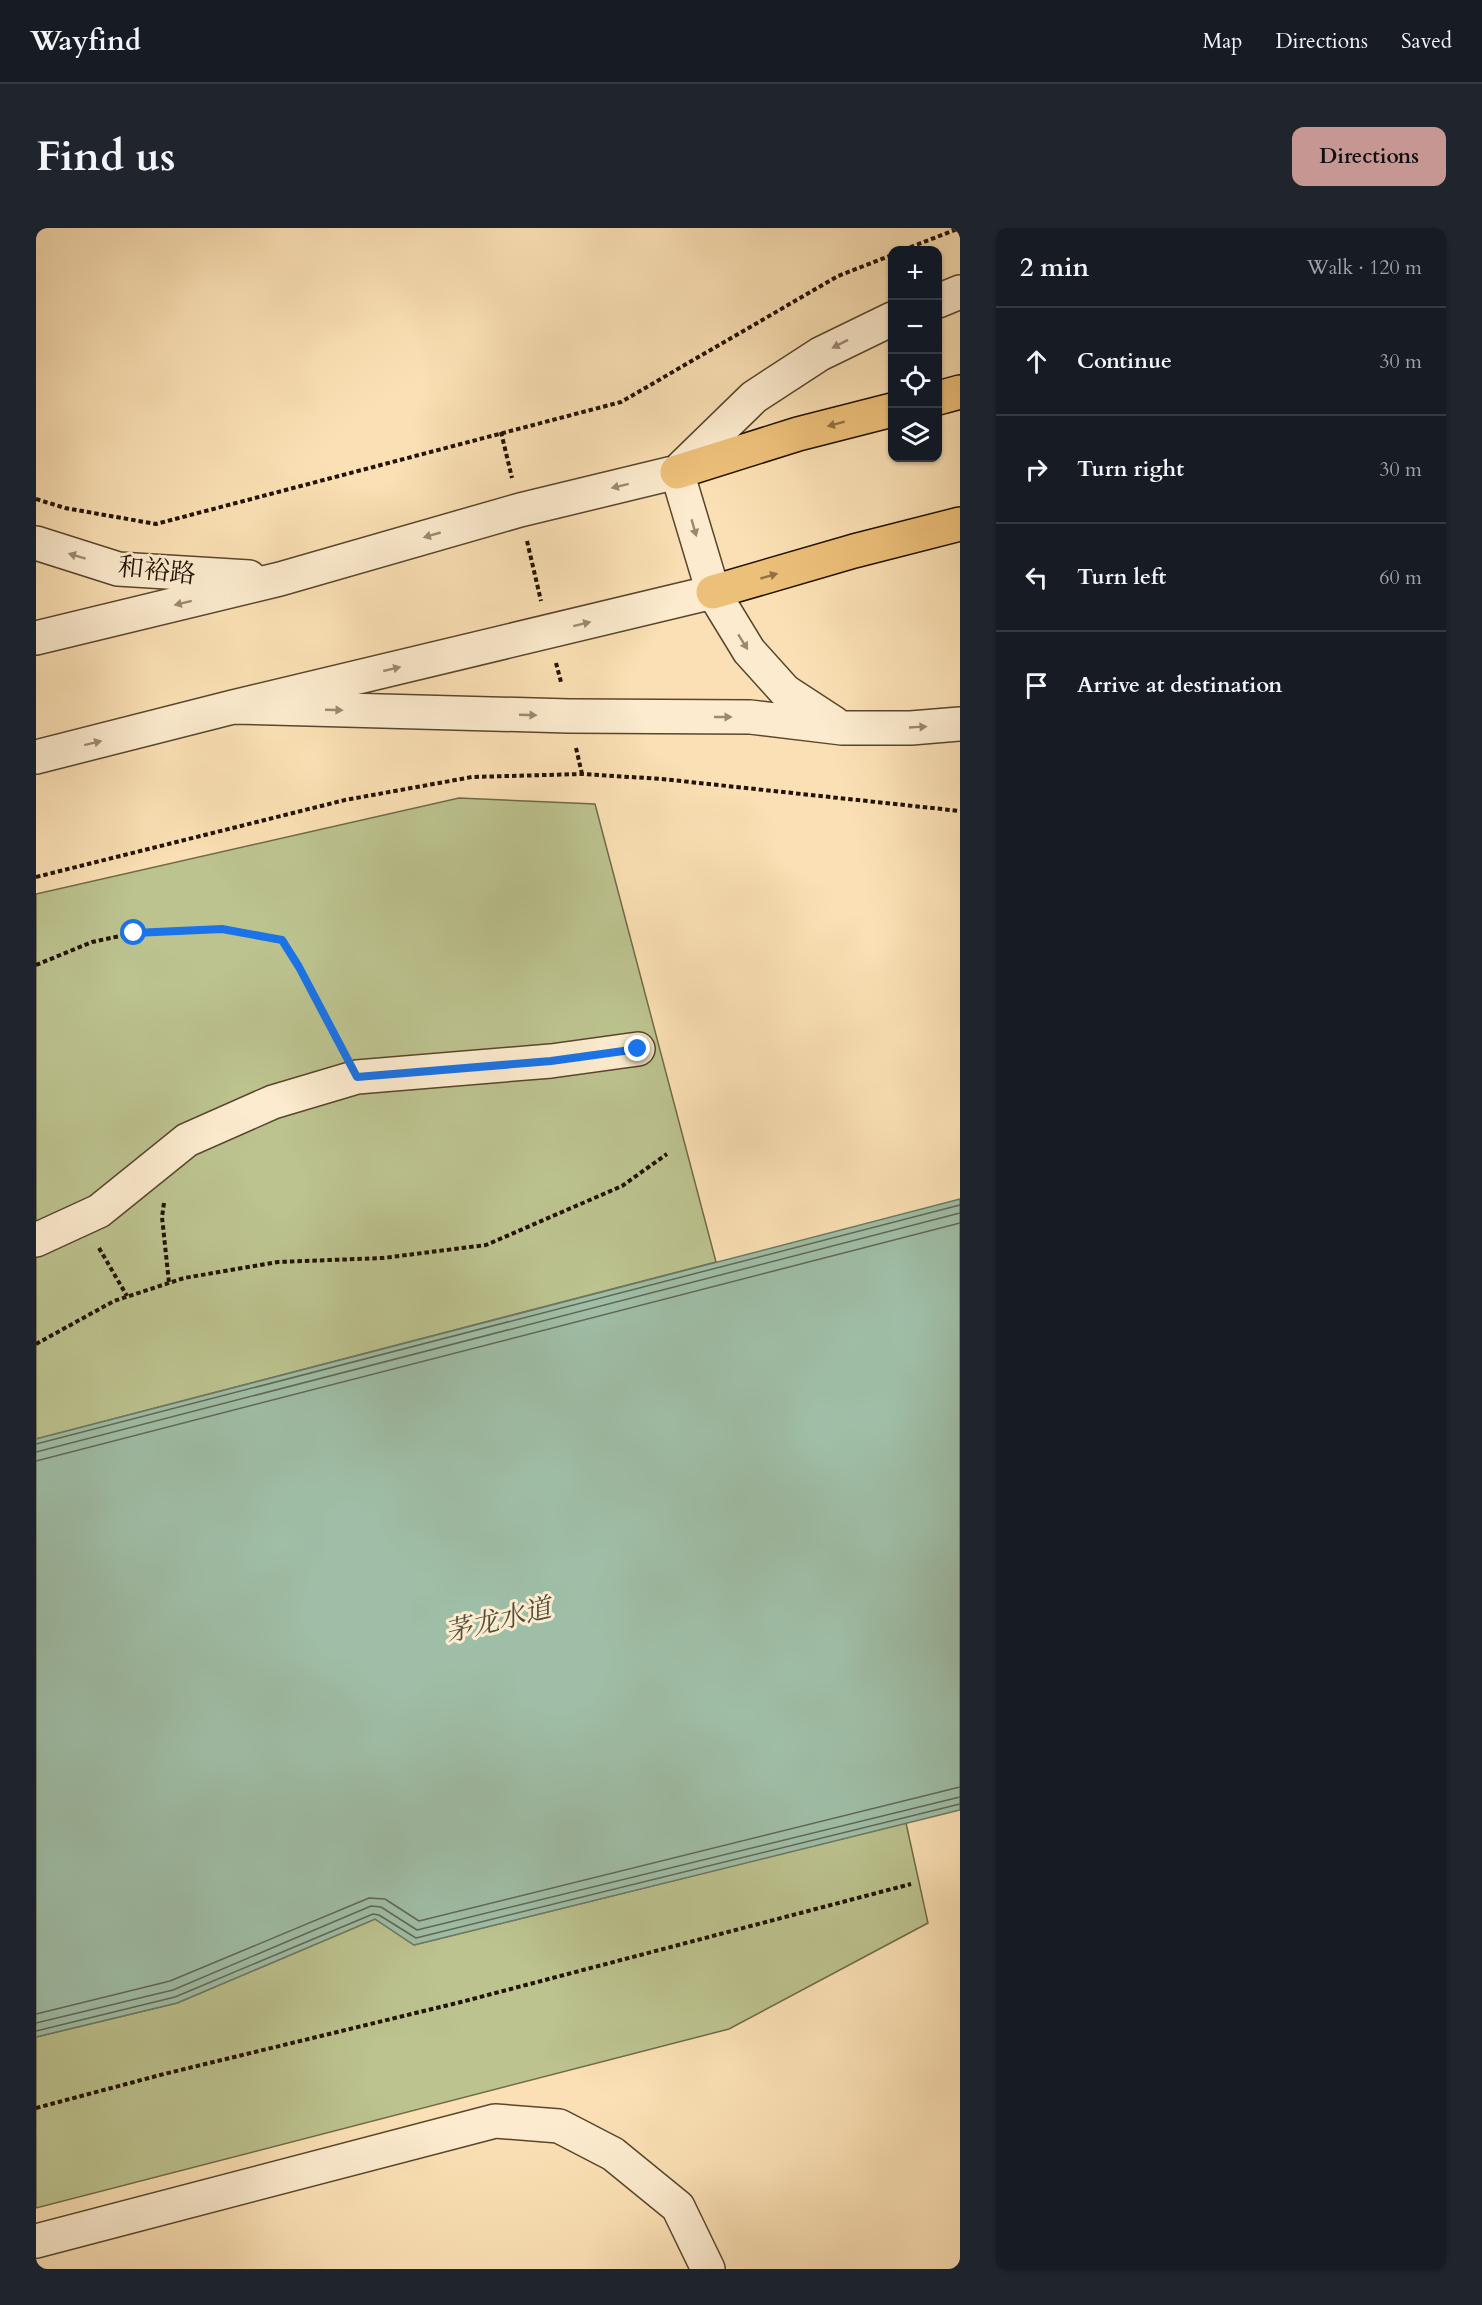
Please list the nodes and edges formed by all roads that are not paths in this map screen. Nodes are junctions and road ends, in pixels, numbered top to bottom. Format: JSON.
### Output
{"nodes":[{"id":1,"x":960,"y":292,"type":"edge"},
{"id":2,"x":940,"y":300,"type":"edge"},
{"id":3,"x":888,"y":321,"type":"edge"},
{"id":4,"x":960,"y":392,"type":"edge"},
{"id":5,"x":942,"y":397,"type":"edge"},
{"id":6,"x":888,"y":411,"type":"edge"},
{"id":7,"x":677,"y":472,"type":"junction"},
{"id":8,"x":960,"y":525,"type":"edge"},
{"id":9,"x":36,"y":543,"type":"edge"},
{"id":10,"x":280,"y":579,"type":"junction"},
{"id":11,"x":712,"y":592,"type":"junction"},
{"id":12,"x":36,"y":638,"type":"edge"},
{"id":13,"x":233,"y":707,"type":"junction"},
{"id":14,"x":960,"y":724,"type":"edge"},
{"id":15,"x":842,"y":728,"type":"junction"},
{"id":16,"x":36,"y":757,"type":"edge"},
{"id":17,"x":638,"y":1049,"type":"dead end"},
{"id":18,"x":36,"y":1240,"type":"edge"},
{"id":19,"x":36,"y":2241,"type":"edge"},
{"id":20,"x":708,"y":2269,"type":"edge"}],
"edges":[{"from":1,"to":2,"type":"street"},
{"from":3,"to":7,"type":"street","one_way":true},
{"from":4,"to":5,"type":"main road"},
{"from":6,"to":7,"type":"main road","one_way":true},
{"from":7,"to":10,"type":"street","one_way":true},
{"from":7,"to":11,"type":"street","one_way":true},
{"from":11,"to":8,"type":"main road","one_way":true},
{"from":10,"to":9,"type":"street","name":"和裕路","one_way":true},
{"from":10,"to":12,"type":"street","one_way":true},
{"from":13,"to":11,"type":"street","one_way":true},
{"from":11,"to":15,"type":"street","one_way":true},
{"from":13,"to":15,"type":"street","one_way":true},
{"from":16,"to":13,"type":"street","one_way":true},
{"from":15,"to":14,"type":"street","one_way":true},
{"from":17,"to":18,"type":"street"},
{"from":19,"to":20,"type":"street"}]}
